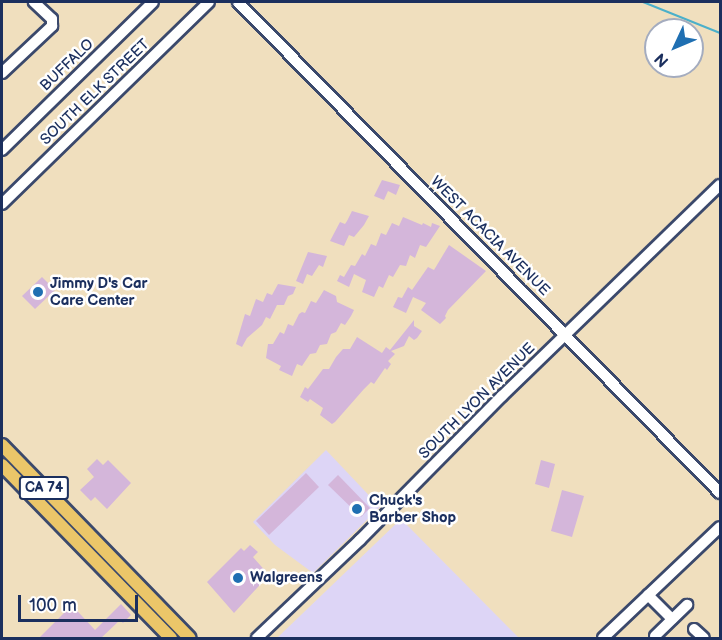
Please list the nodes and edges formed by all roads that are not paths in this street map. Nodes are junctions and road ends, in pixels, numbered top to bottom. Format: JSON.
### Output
{"nodes":[{"id":1,"x":34,"y":2,"type":"edge"},
{"id":2,"x":153,"y":2,"type":"edge"},
{"id":3,"x":209,"y":2,"type":"edge"},
{"id":4,"x":238,"y":2,"type":"edge"},
{"id":5,"x":2,"y":73,"type":"edge"},
{"id":6,"x":2,"y":150,"type":"edge"},
{"id":7,"x":720,"y":185,"type":"edge"},
{"id":8,"x":2,"y":203,"type":"edge"},
{"id":9,"x":566,"y":334,"type":"junction"},
{"id":10,"x":2,"y":445,"type":"edge"},
{"id":11,"x":2,"y":455,"type":"edge"},
{"id":12,"x":2,"y":465,"type":"edge"},
{"id":13,"x":720,"y":493,"type":"edge"},
{"id":14,"x":720,"y":527,"type":"edge"},
{"id":15,"x":86,"y":531,"type":"junction"},
{"id":16,"x":648,"y":595,"type":"junction"},
{"id":17,"x":687,"y":605,"type":"dead end"},
{"id":18,"x":672,"y":619,"type":"junction"},
{"id":19,"x":694,"y":629,"type":"dead end"},
{"id":20,"x":655,"y":636,"type":"dead end"},
{"id":21,"x":171,"y":639,"type":"edge"},
{"id":22,"x":190,"y":639,"type":"edge"},
{"id":23,"x":257,"y":639,"type":"edge"},
{"id":24,"x":603,"y":639,"type":"edge"},
{"id":25,"x":704,"y":639,"type":"edge"}],
"edges":[{"from":1,"to":5,"type":"street"},
{"from":2,"to":6,"type":"street","name":"BUFFALO"},
{"from":3,"to":8,"type":"street","name":"SOUTH ELK STREET"},
{"from":4,"to":9,"type":"street","name":"WEST ACACIA AVENUE"},
{"from":7,"to":9,"type":"street","name":"SOUTH LYON AVENUE"},
{"from":9,"to":13,"type":"street","name":"WEST ACACIA AVENUE"},
{"from":9,"to":23,"type":"street","name":"SOUTH LYON AVENUE"},
{"from":10,"to":15,"type":"main road","number":"CA 74"},
{"from":11,"to":15,"type":"main road"},
{"from":12,"to":21,"type":"main road"},
{"from":14,"to":16,"type":"street"},
{"from":15,"to":22,"type":"main road","number":"CA 74"},
{"from":16,"to":18,"type":"street"},
{"from":16,"to":24,"type":"street"},
{"from":17,"to":18,"type":"street"},
{"from":18,"to":20,"type":"street"},
{"from":19,"to":25,"type":"street"}]}
